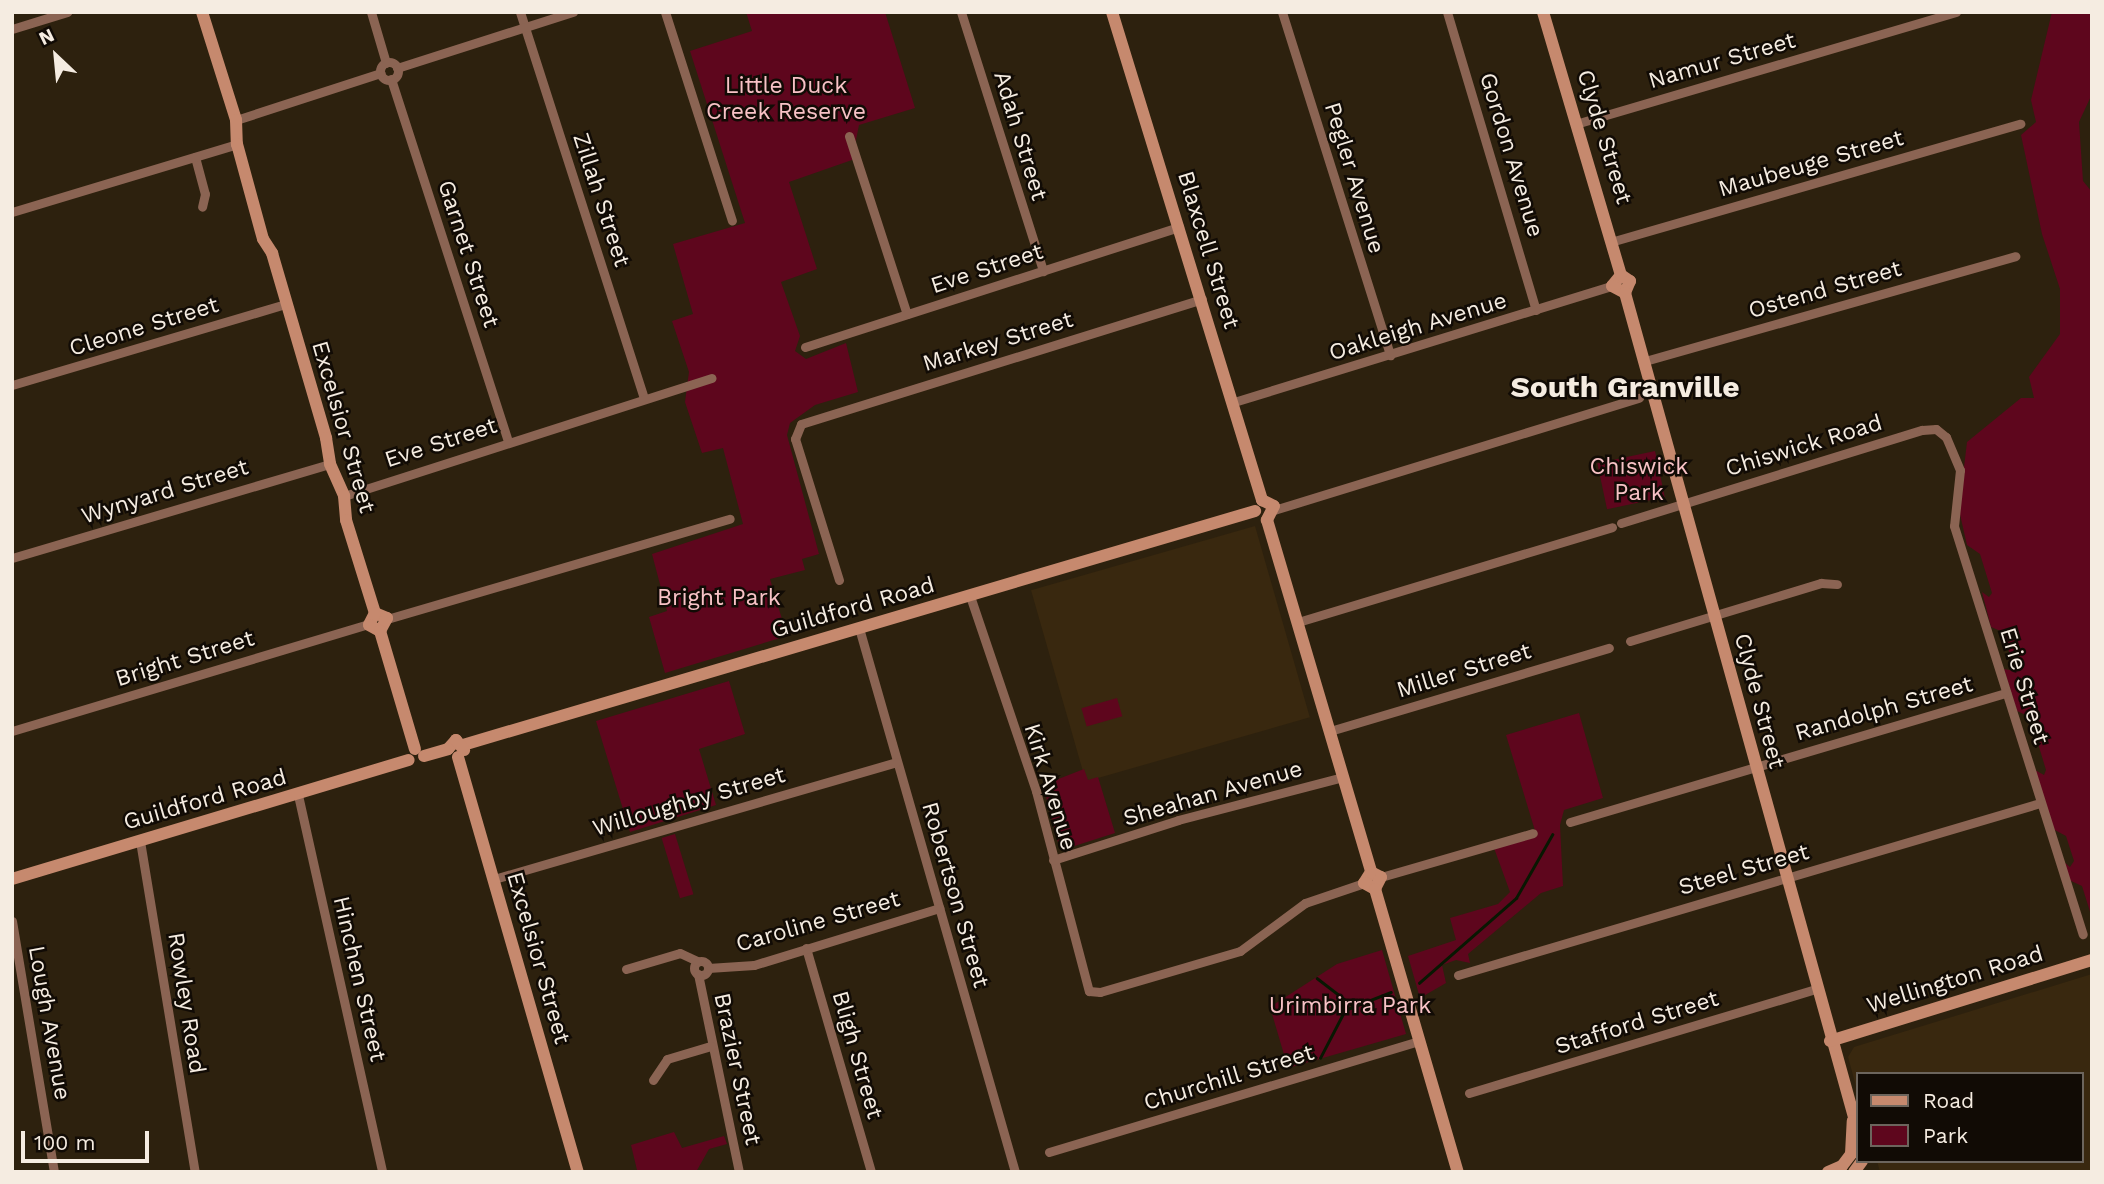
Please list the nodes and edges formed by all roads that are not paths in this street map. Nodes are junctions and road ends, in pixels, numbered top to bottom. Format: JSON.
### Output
{"nodes":[{"id":1,"x":67,"y":12,"type":"edge"},
{"id":2,"x":202,"y":12,"type":"edge"},
{"id":3,"x":371,"y":12,"type":"edge"},
{"id":4,"x":520,"y":12,"type":"edge"},
{"id":5,"x":573,"y":12,"type":"edge"},
{"id":6,"x":665,"y":12,"type":"edge"},
{"id":7,"x":961,"y":12,"type":"edge"},
{"id":8,"x":1112,"y":12,"type":"edge"},
{"id":9,"x":1282,"y":12,"type":"edge"},
{"id":10,"x":1447,"y":12,"type":"edge"},
{"id":11,"x":1543,"y":12,"type":"edge"},
{"id":12,"x":1956,"y":12,"type":"edge"},
{"id":13,"x":525,"y":28,"type":"junction"},
{"id":14,"x":12,"y":29,"type":"edge"},
{"id":15,"x":386,"y":62,"type":"junction"},
{"id":16,"x":397,"y":68,"type":"junction"},
{"id":17,"x":381,"y":74,"type":"junction"},
{"id":18,"x":391,"y":79,"type":"junction"},
{"id":19,"x":236,"y":120,"type":"junction"},
{"id":20,"x":1578,"y":122,"type":"junction"},
{"id":21,"x":2020,"y":124,"type":"dead end"},
{"id":22,"x":849,"y":136,"type":"dead end"},
{"id":23,"x":237,"y":145,"type":"junction"},
{"id":24,"x":195,"y":157,"type":"junction"},
{"id":25,"x":202,"y":207,"type":"dead end"},
{"id":26,"x":12,"y":212,"type":"edge"},
{"id":27,"x":732,"y":221,"type":"dead end"},
{"id":28,"x":1180,"y":227,"type":"junction"},
{"id":29,"x":1614,"y":241,"type":"junction"},
{"id":30,"x":2015,"y":256,"type":"dead end"},
{"id":31,"x":1043,"y":271,"type":"junction"},
{"id":32,"x":1621,"y":275,"type":"junction"},
{"id":33,"x":1612,"y":286,"type":"junction"},
{"id":34,"x":1625,"y":293,"type":"junction"},
{"id":35,"x":1202,"y":299,"type":"junction"},
{"id":36,"x":286,"y":304,"type":"junction"},
{"id":37,"x":1536,"y":310,"type":"junction"},
{"id":38,"x":907,"y":314,"type":"junction"},
{"id":39,"x":805,"y":347,"type":"dead end"},
{"id":40,"x":1390,"y":355,"type":"junction"},
{"id":41,"x":1646,"y":361,"type":"junction"},
{"id":42,"x":711,"y":378,"type":"dead end"},
{"id":43,"x":12,"y":385,"type":"edge"},
{"id":44,"x":1639,"y":398,"type":"dead end"},
{"id":45,"x":645,"y":399,"type":"junction"},
{"id":46,"x":1234,"y":402,"type":"junction"},
{"id":47,"x":508,"y":442,"type":"junction"},
{"id":48,"x":1953,"y":446,"type":"joint"},
{"id":49,"x":330,"y":464,"type":"junction"},
{"id":50,"x":344,"y":496,"type":"junction"},
{"id":51,"x":1684,"y":503,"type":"junction"},
{"id":52,"x":1258,"y":506,"type":"junction"},
{"id":53,"x":1271,"y":515,"type":"junction"},
{"id":54,"x":730,"y":519,"type":"dead end"},
{"id":55,"x":12,"y":558,"type":"edge"},
{"id":56,"x":839,"y":580,"type":"dead end"},
{"id":57,"x":1836,"y":584,"type":"dead end"},
{"id":58,"x":970,"y":596,"type":"junction"},
{"id":59,"x":1714,"y":615,"type":"junction"},
{"id":60,"x":378,"y":622,"type":"junction"},
{"id":61,"x":1298,"y":622,"type":"junction"},
{"id":62,"x":859,"y":628,"type":"junction"},
{"id":63,"x":1630,"y":642,"type":"dead end"},
{"id":64,"x":1609,"y":648,"type":"dead end"},
{"id":65,"x":2006,"y":693,"type":"junction"},
{"id":66,"x":12,"y":731,"type":"edge"},
{"id":67,"x":1330,"y":731,"type":"junction"},
{"id":68,"x":456,"y":750,"type":"junction"},
{"id":69,"x":416,"y":755,"type":"junction"},
{"id":70,"x":895,"y":762,"type":"junction"},
{"id":71,"x":1756,"y":766,"type":"junction"},
{"id":72,"x":1343,"y":777,"type":"junction"},
{"id":73,"x":298,"y":794,"type":"junction"},
{"id":74,"x":2040,"y":803,"type":"junction"},
{"id":75,"x":1570,"y":822,"type":"dead end"},
{"id":76,"x":1533,"y":832,"type":"dead end"},
{"id":77,"x":140,"y":841,"type":"junction"},
{"id":78,"x":1053,"y":860,"type":"junction"},
{"id":79,"x":12,"y":878,"type":"edge"},
{"id":80,"x":1786,"y":878,"type":"junction"},
{"id":81,"x":494,"y":879,"type":"junction"},
{"id":82,"x":1373,"y":880,"type":"junction"},
{"id":83,"x":939,"y":908,"type":"junction"},
{"id":84,"x":12,"y":921,"type":"edge"},
{"id":85,"x":2083,"y":934,"type":"dead end"},
{"id":86,"x":806,"y":948,"type":"junction"},
{"id":87,"x":2092,"y":960,"type":"edge"},
{"id":88,"x":697,"y":961,"type":"junction"},
{"id":89,"x":708,"y":968,"type":"junction"},
{"id":90,"x":626,"y":969,"type":"dead end"},
{"id":91,"x":698,"y":974,"type":"junction"},
{"id":92,"x":1458,"y":975,"type":"dead end"},
{"id":93,"x":1815,"y":989,"type":"junction"},
{"id":94,"x":1420,"y":1041,"type":"junction"},
{"id":95,"x":1830,"y":1041,"type":"junction"},
{"id":96,"x":711,"y":1046,"type":"junction"},
{"id":97,"x":653,"y":1080,"type":"dead end"},
{"id":98,"x":1469,"y":1093,"type":"dead end"},
{"id":99,"x":1855,"y":1125,"type":"edge"},
{"id":100,"x":1049,"y":1152,"type":"dead end"},
{"id":101,"x":1858,"y":1163,"type":"edge"},
{"id":102,"x":1840,"y":1171,"type":"edge"},
{"id":103,"x":54,"y":1172,"type":"edge"},
{"id":104,"x":195,"y":1172,"type":"edge"},
{"id":105,"x":382,"y":1172,"type":"edge"},
{"id":106,"x":578,"y":1172,"type":"edge"},
{"id":107,"x":740,"y":1172,"type":"edge"},
{"id":108,"x":870,"y":1172,"type":"edge"},
{"id":109,"x":1015,"y":1172,"type":"edge"},
{"id":110,"x":1458,"y":1172,"type":"edge"}],
"edges":[{"from":1,"to":14,"type":"street"},
{"from":2,"to":19,"type":"street","name":"Excelsior Street"},
{"from":3,"to":15,"type":"street"},
{"from":4,"to":13,"type":"street","name":"Zillah Street"},
{"from":5,"to":13,"type":"street"},
{"from":6,"to":27,"type":"street"},
{"from":7,"to":31,"type":"street","name":"Adah Street"},
{"from":8,"to":28,"type":"street","name":"Blaxcell Street"},
{"from":9,"to":40,"type":"street","name":"Pegler Avenue"},
{"from":10,"to":37,"type":"street","name":"Gordon Avenue"},
{"from":11,"to":20,"type":"street","name":"Clyde Street"},
{"from":12,"to":20,"type":"street","name":"Namur Street"},
{"from":13,"to":16,"type":"street"},
{"from":13,"to":45,"type":"street","name":"Zillah Street"},
{"from":15,"to":16,"type":"street"},
{"from":15,"to":17,"type":"street"},
{"from":16,"to":18,"type":"street"},
{"from":17,"to":18,"type":"street"},
{"from":17,"to":19,"type":"street"},
{"from":18,"to":47,"type":"street","name":"Garnet Street"},
{"from":19,"to":23,"type":"street","name":"Excelsior Street"},
{"from":20,"to":29,"type":"street","name":"Clyde Street"},
{"from":21,"to":29,"type":"street","name":"Maubeuge Street"},
{"from":22,"to":38,"type":"street"},
{"from":23,"to":24,"type":"street"},
{"from":23,"to":36,"type":"street","name":"Excelsior Street"},
{"from":24,"to":25,"type":"street"},
{"from":24,"to":26,"type":"street"},
{"from":28,"to":31,"type":"street","name":"Eve Street"},
{"from":28,"to":35,"type":"street","name":"Blaxcell Street"},
{"from":29,"to":32,"type":"street","name":"Clyde Street"},
{"from":30,"to":41,"type":"street","name":"Ostend Street"},
{"from":31,"to":38,"type":"street","name":"Eve Street"},
{"from":32,"to":33,"type":"street"},
{"from":32,"to":34,"type":"street","name":"Clyde Street"},
{"from":33,"to":34,"type":"street"},
{"from":33,"to":37,"type":"street","name":"Oakleigh Avenue"},
{"from":34,"to":41,"type":"street","name":"Clyde Street"},
{"from":35,"to":46,"type":"street","name":"Blaxcell Street"},
{"from":35,"to":56,"type":"street","name":"Markey Street"},
{"from":36,"to":43,"type":"street","name":"Cleone Street"},
{"from":36,"to":49,"type":"street","name":"Excelsior Street"},
{"from":37,"to":40,"type":"street","name":"Oakleigh Avenue"},
{"from":38,"to":39,"type":"street","name":"Eve Street"},
{"from":40,"to":46,"type":"street","name":"Oakleigh Avenue"},
{"from":41,"to":51,"type":"street","name":"Clyde Street"},
{"from":42,"to":45,"type":"street","name":"Eve Street"},
{"from":44,"to":53,"type":"street"},
{"from":45,"to":47,"type":"street","name":"Eve Street"},
{"from":46,"to":52,"type":"street","name":"Blaxcell Street"},
{"from":47,"to":50,"type":"street","name":"Eve Street"},
{"from":48,"to":51,"type":"street","name":"Chiswick Road"},
{"from":48,"to":65,"type":"street","name":"Erie Street"},
{"from":49,"to":50,"type":"street","name":"Excelsior Street"},
{"from":49,"to":55,"type":"street","name":"Wynyard Street"},
{"from":50,"to":60,"type":"street","name":"Excelsior Street"},
{"from":51,"to":59,"type":"street","name":"Clyde Street"},
{"from":51,"to":61,"type":"street","name":"Chiswick Road"},
{"from":52,"to":53,"type":"street"},
{"from":52,"to":58,"type":"street","name":"Guildford Road"},
{"from":53,"to":61,"type":"street"},
{"from":54,"to":60,"type":"street","name":"Bright Street"},
{"from":57,"to":59,"type":"street"},
{"from":58,"to":62,"type":"street","name":"Guildford Road"},
{"from":58,"to":78,"type":"street","name":"Kirk Avenue"},
{"from":59,"to":63,"type":"street"},
{"from":59,"to":71,"type":"street","name":"Clyde Street"},
{"from":60,"to":66,"type":"street","name":"Bright Street"},
{"from":60,"to":69,"type":"street","name":"Excelsior Street"},
{"from":61,"to":67,"type":"street"},
{"from":62,"to":68,"type":"street","name":"Guildford Road"},
{"from":62,"to":70,"type":"street","name":"Robertson Street"},
{"from":64,"to":67,"type":"street","name":"Miller Street"},
{"from":65,"to":71,"type":"street","name":"Randolph Street"},
{"from":65,"to":74,"type":"street","name":"Erie Street"},
{"from":67,"to":72,"type":"street"},
{"from":68,"to":69,"type":"street","name":"Guildford Road"},
{"from":68,"to":81,"type":"street","name":"Excelsior Street"},
{"from":69,"to":73,"type":"street","name":"Guildford Road"},
{"from":70,"to":81,"type":"street","name":"Willoughby Street"},
{"from":70,"to":83,"type":"street","name":"Robertson Street"},
{"from":71,"to":75,"type":"street","name":"Randolph Street"},
{"from":71,"to":80,"type":"street","name":"Clyde Street"},
{"from":72,"to":78,"type":"street","name":"Sheahan Avenue"},
{"from":72,"to":82,"type":"street"},
{"from":73,"to":77,"type":"street","name":"Guildford Road"},
{"from":73,"to":105,"type":"street","name":"Hinchen Street"},
{"from":74,"to":80,"type":"street","name":"Steel Street"},
{"from":74,"to":85,"type":"street","name":"Erie Street"},
{"from":76,"to":82,"type":"street"},
{"from":77,"to":79,"type":"street","name":"Guildford Road"},
{"from":77,"to":104,"type":"street","name":"Rowley Road"},
{"from":78,"to":82,"type":"street","name":"Kirk Avenue"},
{"from":80,"to":92,"type":"street","name":"Steel Street"},
{"from":80,"to":93,"type":"street","name":"Clyde Street"},
{"from":81,"to":106,"type":"street","name":"Excelsior Street"},
{"from":82,"to":94,"type":"street"},
{"from":83,"to":86,"type":"street","name":"Caroline Street"},
{"from":83,"to":109,"type":"street","name":"Robertson Street"},
{"from":84,"to":103,"type":"street","name":"Lough Avenue"},
{"from":86,"to":89,"type":"street","name":"Caroline Street"},
{"from":86,"to":108,"type":"street","name":"Bligh Street"},
{"from":87,"to":95,"type":"street","name":"Wellington Road"},
{"from":88,"to":89,"type":"street"},
{"from":88,"to":90,"type":"street"},
{"from":88,"to":91,"type":"street","name":"Brazier Street"},
{"from":89,"to":91,"type":"street"},
{"from":91,"to":96,"type":"street","name":"Brazier Street"},
{"from":93,"to":95,"type":"street","name":"Clyde Street"},
{"from":93,"to":98,"type":"street","name":"Stafford Street"},
{"from":94,"to":100,"type":"street","name":"Churchill Street"},
{"from":94,"to":110,"type":"street"},
{"from":95,"to":99,"type":"street","name":"Clyde Street"},
{"from":96,"to":97,"type":"street"},
{"from":96,"to":107,"type":"street","name":"Brazier Street"},
{"from":99,"to":102,"type":"street","name":"Clyde Street"},
{"from":101,"to":102,"type":"street","name":"Clyde Street"}]}
